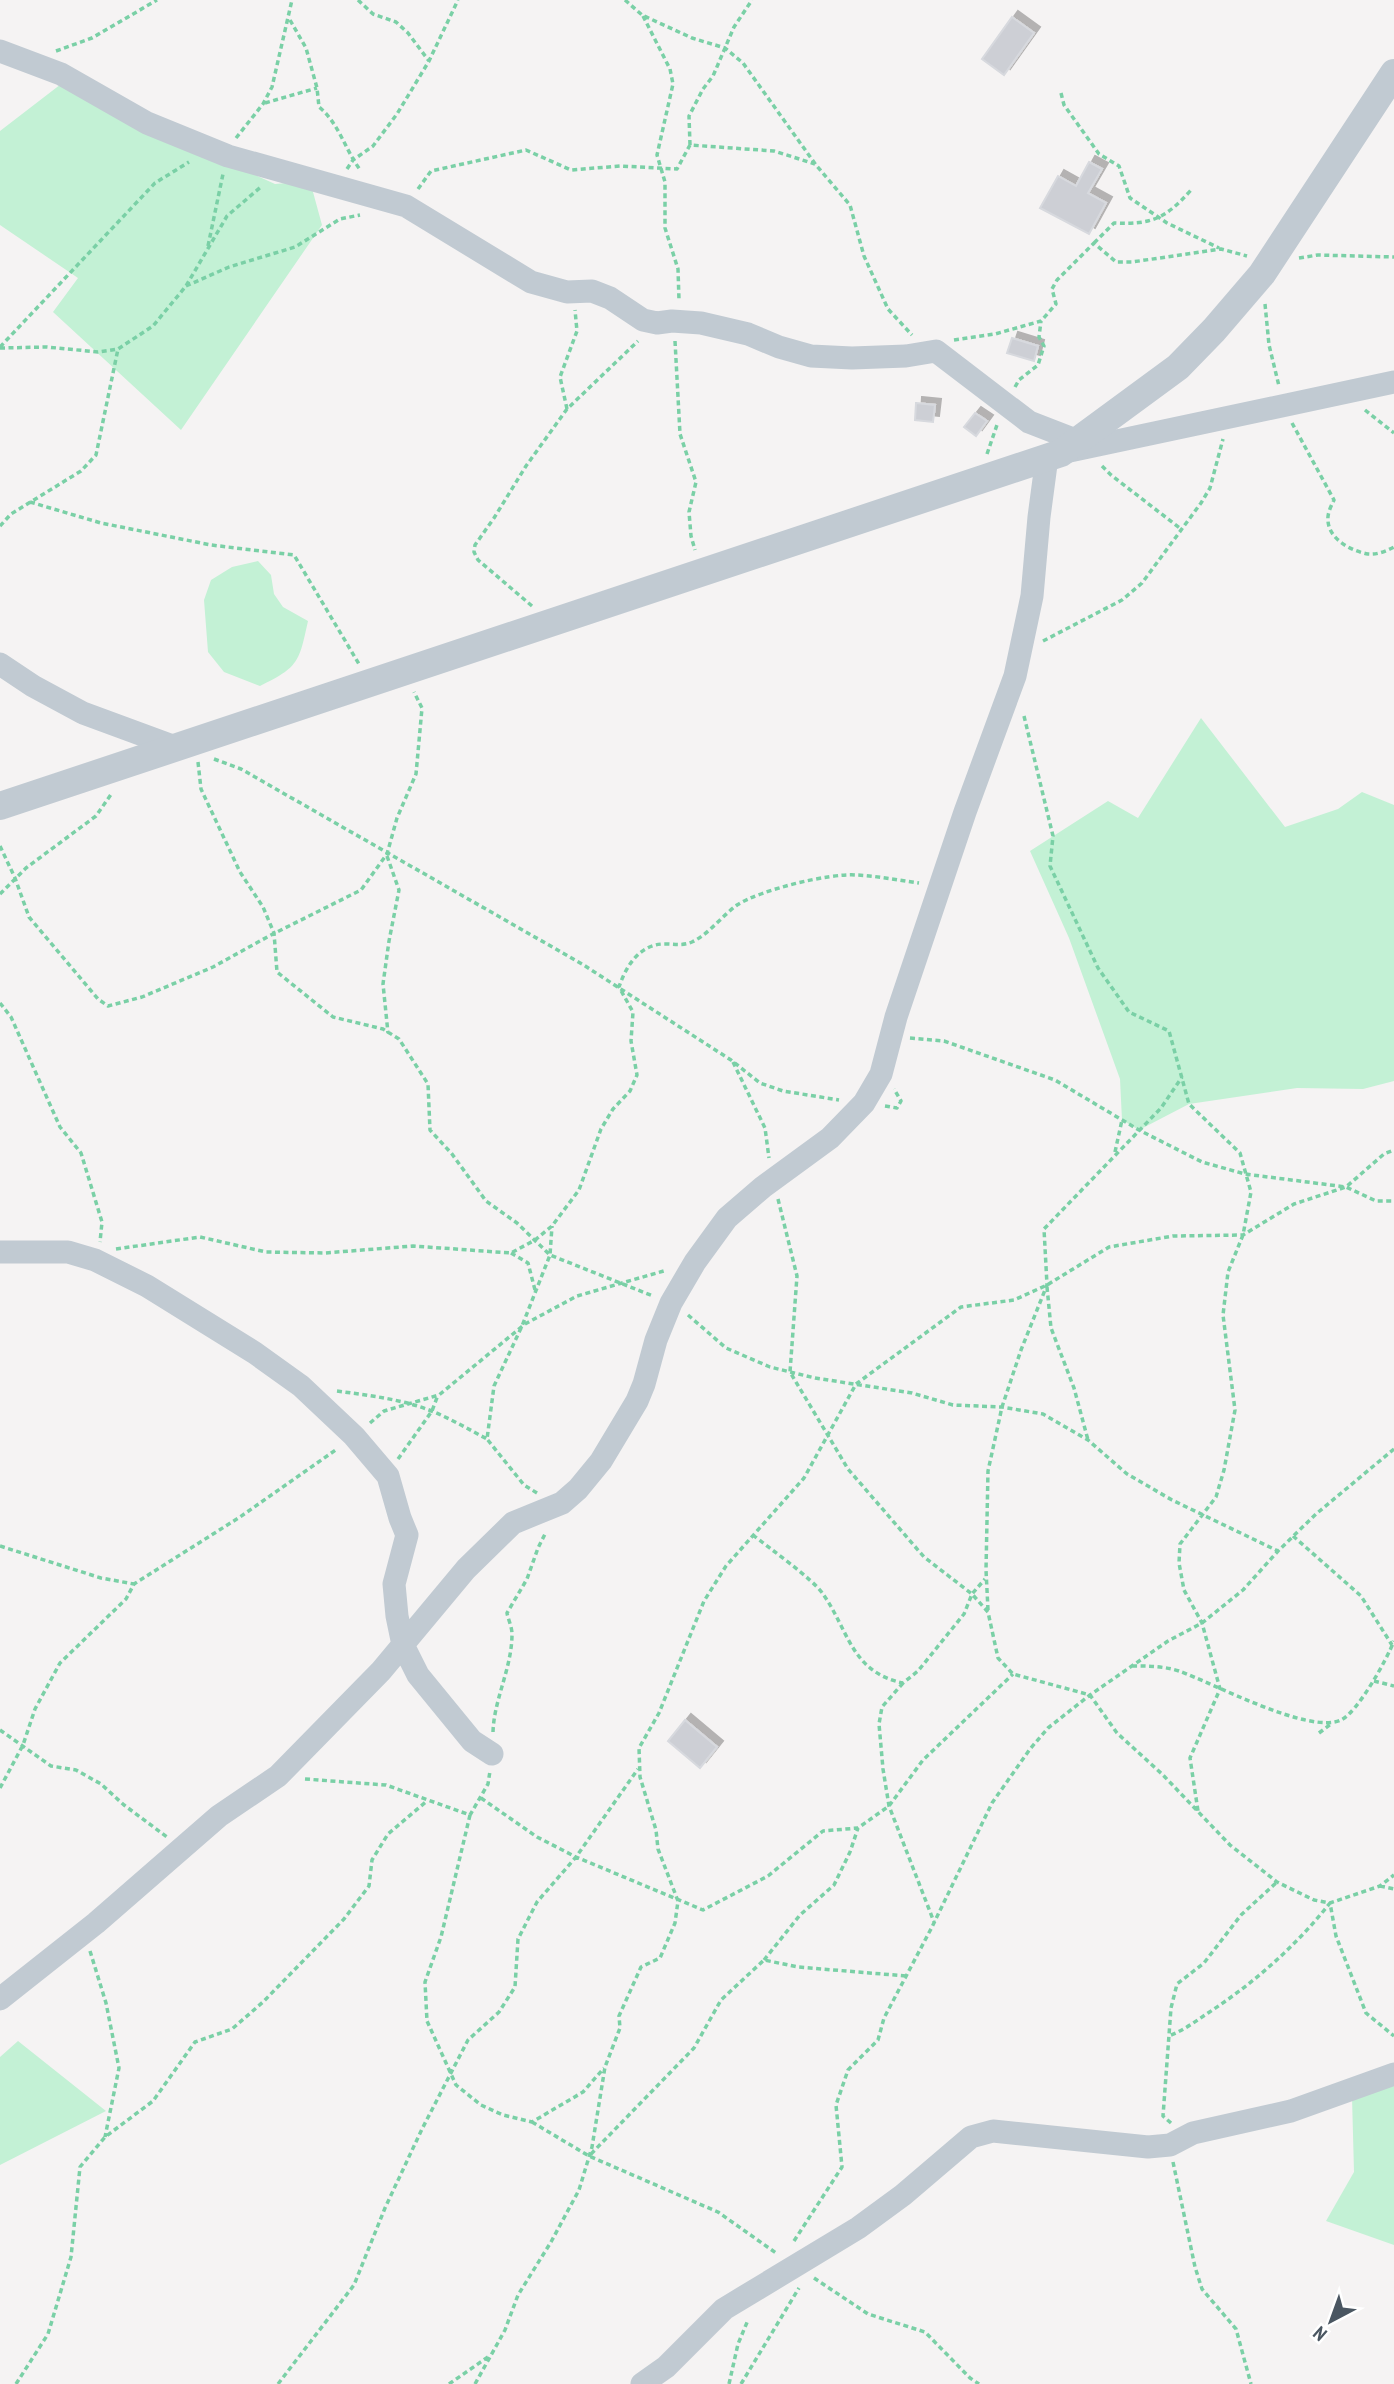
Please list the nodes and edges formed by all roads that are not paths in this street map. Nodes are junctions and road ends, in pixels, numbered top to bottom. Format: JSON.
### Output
{"nodes":[{"id":1,"x":0,"y":51,"type":"edge"},
{"id":2,"x":1394,"y":73,"type":"edge"},
{"id":3,"x":1394,"y":382,"type":"edge"},
{"id":4,"x":1068,"y":450,"type":"junction"},
{"id":5,"x":0,"y":664,"type":"edge"},
{"id":6,"x":187,"y":750,"type":"junction"},
{"id":7,"x":0,"y":806,"type":"edge"},
{"id":8,"x":0,"y":1252,"type":"edge"},
{"id":9,"x":403,"y":1645,"type":"junction"},
{"id":10,"x":492,"y":1754,"type":"dead end"},
{"id":11,"x":0,"y":1999,"type":"edge"},
{"id":12,"x":1394,"y":2074,"type":"edge"},
{"id":13,"x":642,"y":2384,"type":"edge"}],
"edges":[{"from":1,"to":4,"type":"street"},
{"from":2,"to":4,"type":"street"},
{"from":3,"to":4,"type":"street"},
{"from":4,"to":6,"type":"street"},
{"from":4,"to":9,"type":"street"},
{"from":5,"to":6,"type":"street"},
{"from":6,"to":7,"type":"street"},
{"from":8,"to":9,"type":"street"},
{"from":9,"to":10,"type":"street"},
{"from":9,"to":11,"type":"street"},
{"from":12,"to":13,"type":"street"}]}
